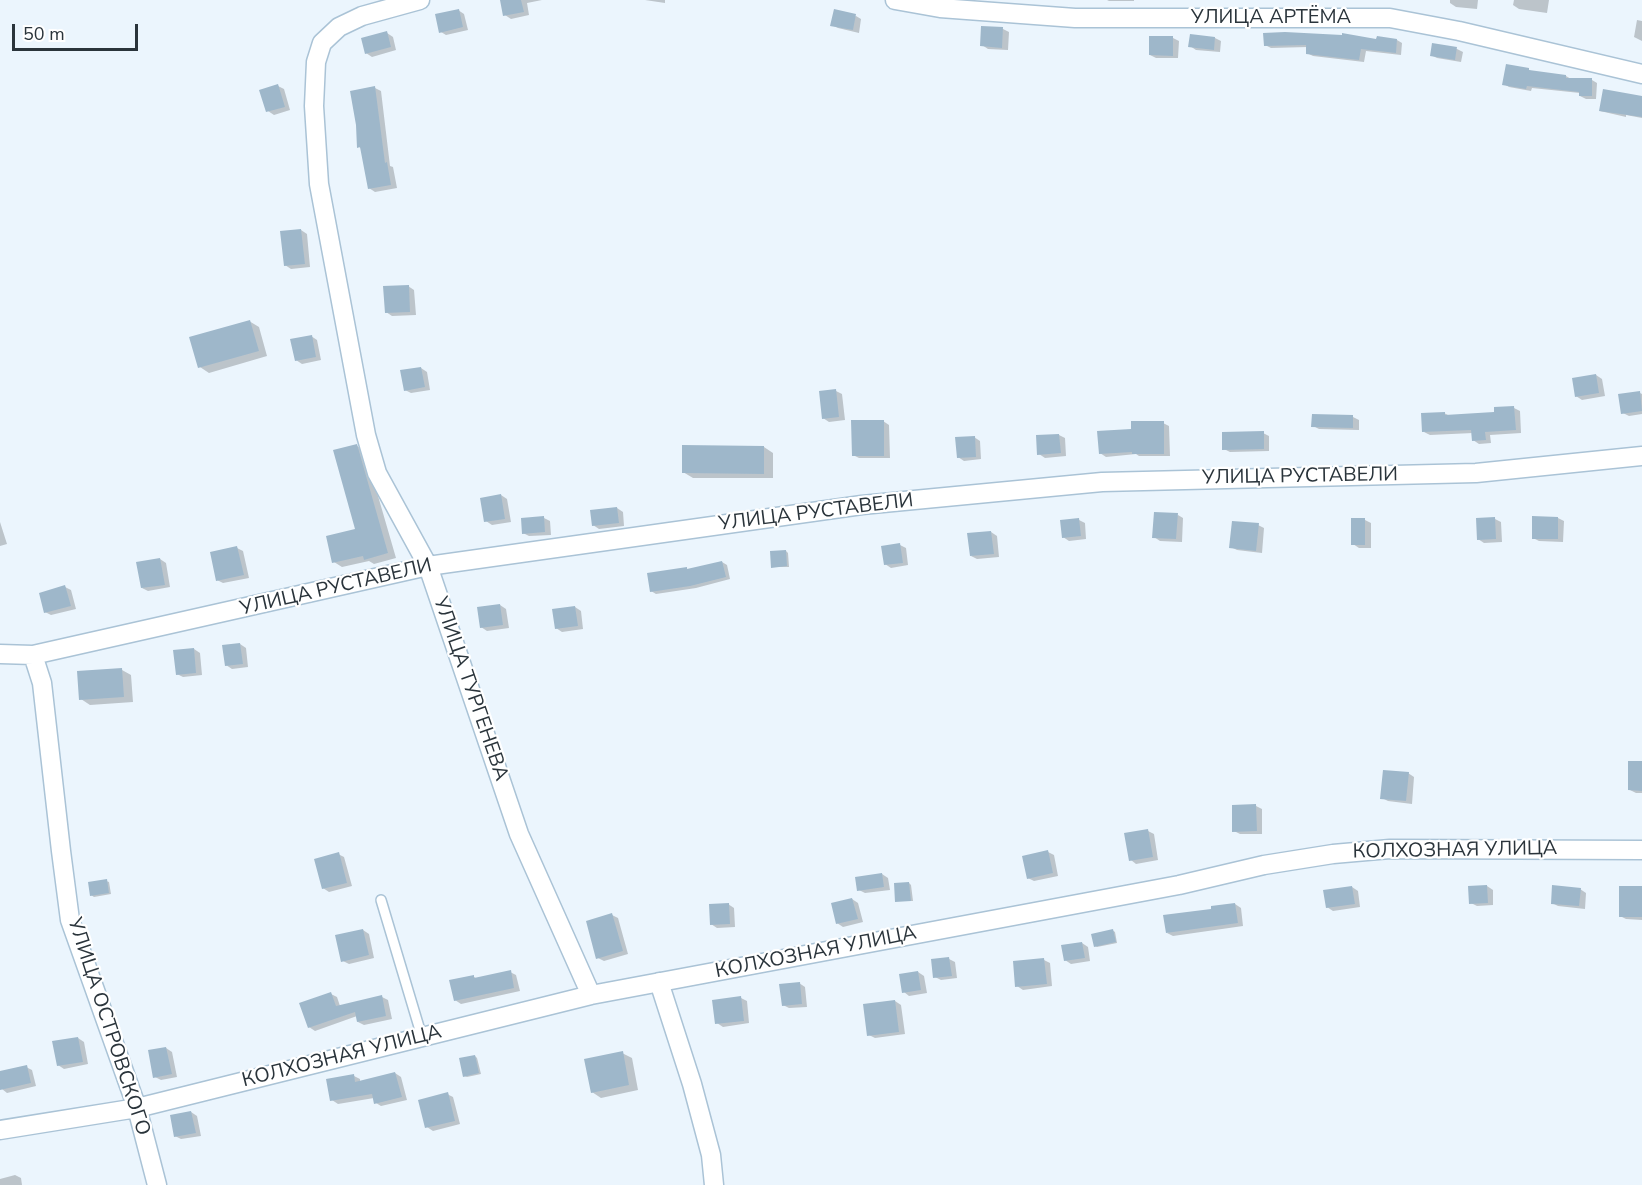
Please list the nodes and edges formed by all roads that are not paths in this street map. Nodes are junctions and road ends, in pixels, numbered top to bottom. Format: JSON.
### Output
{"nodes":[{"id":1,"x":420,"y":0,"type":"edge"},
{"id":2,"x":895,"y":0,"type":"edge"},
{"id":3,"x":1642,"y":74,"type":"edge"},
{"id":4,"x":1642,"y":456,"type":"edge"},
{"id":5,"x":428,"y":566,"type":"junction"},
{"id":6,"x":0,"y":654,"type":"edge"},
{"id":7,"x":33,"y":655,"type":"junction"},
{"id":8,"x":1642,"y":850,"type":"edge"},
{"id":9,"x":381,"y":900,"type":"dead end"},
{"id":10,"x":659,"y":982,"type":"junction"},
{"id":11,"x":591,"y":995,"type":"junction"},
{"id":12,"x":422,"y":1037,"type":"junction"},
{"id":13,"x":137,"y":1108,"type":"junction"},
{"id":14,"x":0,"y":1130,"type":"edge"},
{"id":15,"x":157,"y":1185,"type":"edge"},
{"id":16,"x":714,"y":1185,"type":"edge"}],
"edges":[{"from":1,"to":5,"type":"street","name":"УЛИЦА ТУРГЕНЕВА"},
{"from":2,"to":3,"type":"street","name":"УЛИЦА АРТЁМА"},
{"from":4,"to":5,"type":"street","name":"УЛИЦА РУСТАВЕЛИ"},
{"from":5,"to":7,"type":"street","name":"УЛИЦА РУСТАВЕЛИ"},
{"from":5,"to":11,"type":"street","name":"УЛИЦА ТУРГЕНЕВА"},
{"from":6,"to":7,"type":"street","name":"УЛИЦА РУСТАВЕЛИ"},
{"from":7,"to":13,"type":"street","name":"УЛИЦА ОСТРОВСКОГО"},
{"from":8,"to":10,"type":"street","name":"КОЛХОЗНАЯ УЛИЦА"},
{"from":9,"to":12,"type":"lane"},
{"from":10,"to":11,"type":"street","name":"КОЛХОЗНАЯ УЛИЦА"},
{"from":10,"to":16,"type":"street"},
{"from":11,"to":12,"type":"street","name":"КОЛХОЗНАЯ УЛИЦА"},
{"from":12,"to":13,"type":"street","name":"КОЛХОЗНАЯ УЛИЦА"},
{"from":13,"to":14,"type":"street","name":"КОЛХОЗНАЯ УЛИЦА"},
{"from":13,"to":15,"type":"street","name":"УЛИЦА ОСТРОВСКОГО"}]}
